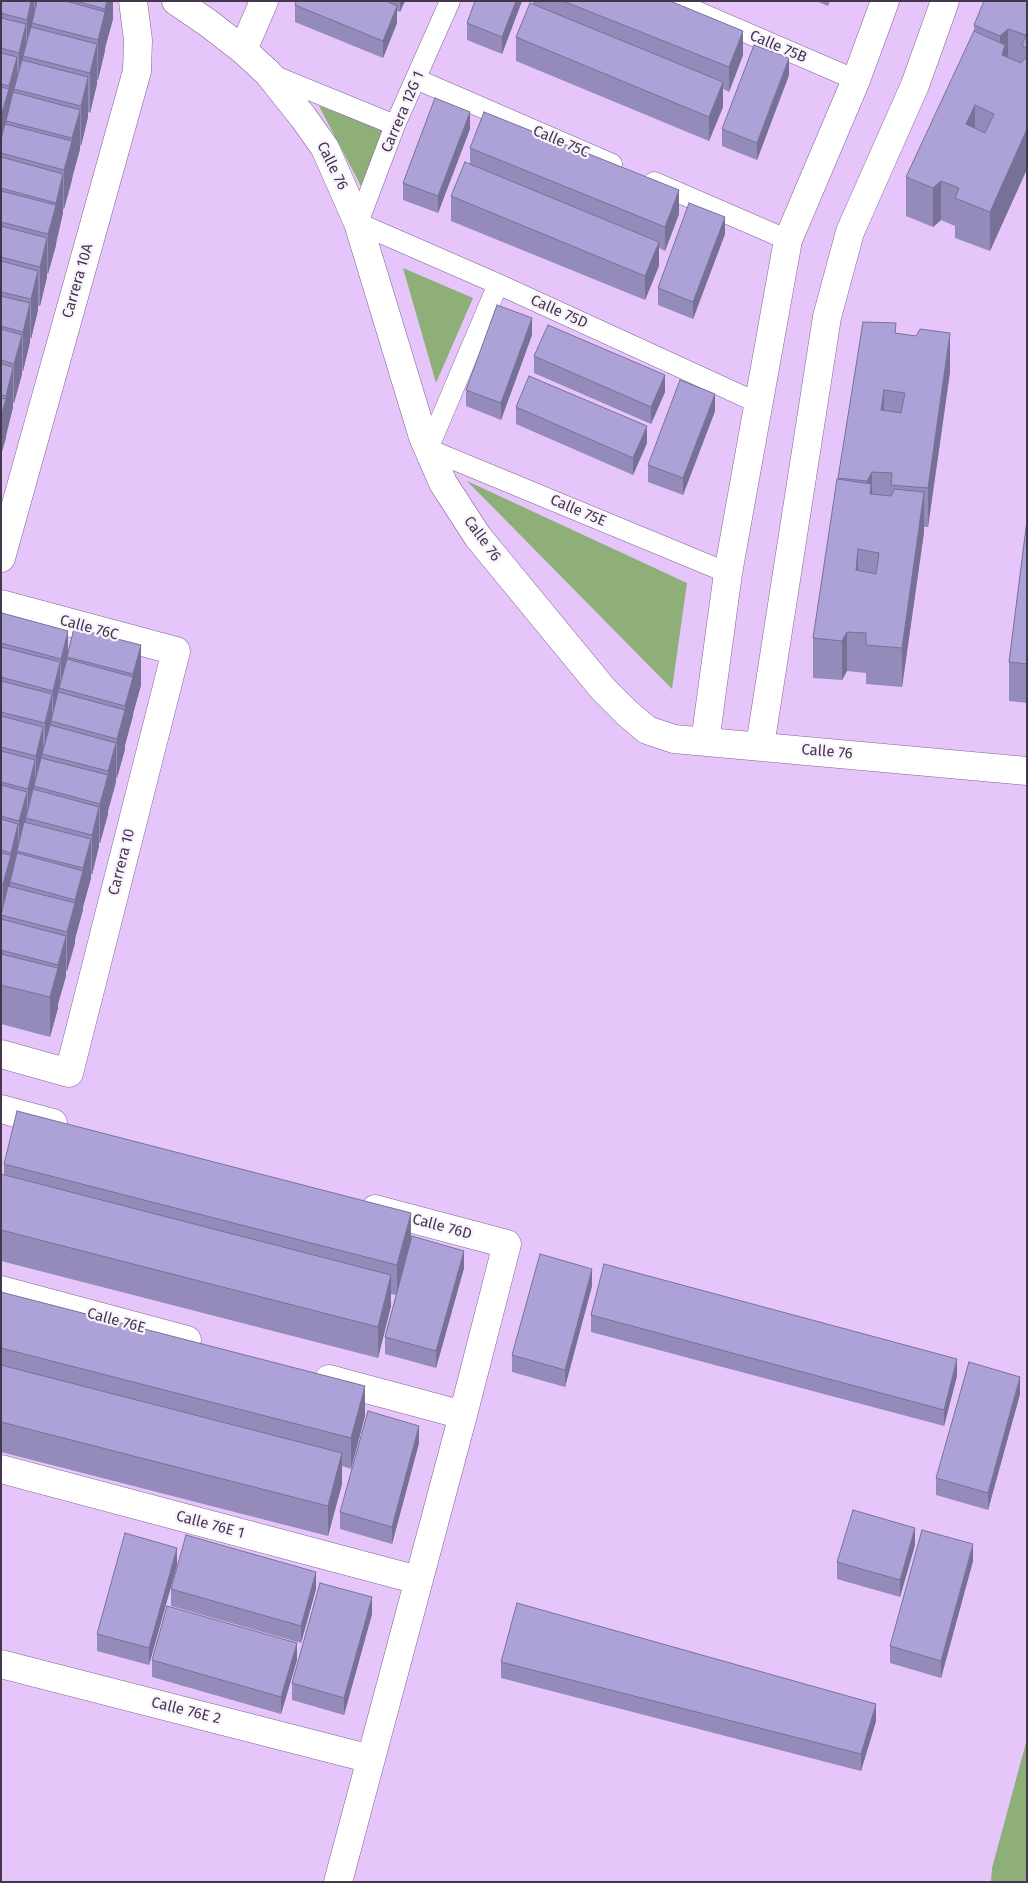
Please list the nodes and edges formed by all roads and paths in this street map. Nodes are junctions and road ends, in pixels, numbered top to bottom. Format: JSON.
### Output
{"nodes":[{"id":1,"x":105,"y":1,"type":"edge"},
{"id":2,"x":176,"y":1,"type":"edge"},
{"id":3,"x":264,"y":1,"type":"edge"},
{"id":4,"x":450,"y":1,"type":"edge"},
{"id":5,"x":674,"y":1,"type":"edge"},
{"id":6,"x":885,"y":1,"type":"edge"},
{"id":7,"x":945,"y":1,"type":"edge"},
{"id":8,"x":135,"y":8,"type":"edge"},
{"id":9,"x":243,"y":50,"type":"junction"},
{"id":10,"x":268,"y":73,"type":"junction"},
{"id":11,"x":416,"y":79,"type":"junction"},
{"id":12,"x":856,"y":80,"type":"junction"},
{"id":13,"x":395,"y":126,"type":"junction"},
{"id":14,"x":358,"y":223,"type":"junction"},
{"id":15,"x":788,"y":240,"type":"junction"},
{"id":16,"x":498,"y":284,"type":"junction"},
{"id":17,"x":758,"y":403,"type":"junction"},
{"id":18,"x":428,"y":449,"type":"junction"},
{"id":19,"x":1,"y":558,"type":"edge"},
{"id":20,"x":728,"y":573,"type":"junction"},
{"id":21,"x":1,"y":604,"type":"edge"},
{"id":22,"x":176,"y":651,"type":"joint"},
{"id":23,"x":705,"y":742,"type":"junction"},
{"id":24,"x":760,"y":746,"type":"junction"},
{"id":25,"x":1027,"y":771,"type":"edge"},
{"id":26,"x":1,"y":1054,"type":"edge"},
{"id":27,"x":1,"y":1109,"type":"edge"},
{"id":28,"x":78,"y":1129,"type":"edge"},
{"id":29,"x":354,"y":1203,"type":"edge"},
{"id":30,"x":1,"y":1290,"type":"edge"},
{"id":31,"x":213,"y":1347,"type":"edge"},
{"id":32,"x":309,"y":1374,"type":"edge"},
{"id":33,"x":463,"y":1415,"type":"junction"},
{"id":34,"x":1,"y":1469,"type":"edge"},
{"id":35,"x":418,"y":1580,"type":"junction"},
{"id":36,"x":1,"y":1664,"type":"edge"},
{"id":37,"x":371,"y":1759,"type":"junction"},
{"id":38,"x":338,"y":1882,"type":"edge"}],
"edges":[{"from":1,"to":8,"type":"street"},
{"from":2,"to":9,"type":"street","name":"Calle 76"},
{"from":3,"to":9,"type":"street"},
{"from":4,"to":11,"type":"lane","name":"Carrera 12G 1"},
{"from":5,"to":12,"type":"lane","name":"Calle 75B"},
{"from":6,"to":12,"type":"street"},
{"from":7,"to":24,"type":"street"},
{"from":8,"to":19,"type":"street","name":"Carrera 10A"},
{"from":9,"to":10,"type":"street","name":"Calle 76"},
{"from":10,"to":13,"type":"lane"},
{"from":10,"to":14,"type":"street","name":"Calle 76"},
{"from":11,"to":13,"type":"lane","name":"Carrera 12G 1"},
{"from":11,"to":15,"type":"lane","name":"Calle 75C"},
{"from":12,"to":15,"type":"street"},
{"from":13,"to":14,"type":"lane","name":"Carrera 12G 1"},
{"from":14,"to":16,"type":"lane","name":"Calle 75D"},
{"from":14,"to":18,"type":"street","name":"Calle 76"},
{"from":15,"to":17,"type":"street"},
{"from":16,"to":17,"type":"lane","name":"Calle 75D"},
{"from":16,"to":18,"type":"lane"},
{"from":17,"to":20,"type":"street"},
{"from":18,"to":20,"type":"lane","name":"Calle 75E"},
{"from":18,"to":23,"type":"street","name":"Calle 76"},
{"from":20,"to":23,"type":"street"},
{"from":21,"to":22,"type":"street","name":"Calle 76C"},
{"from":22,"to":26,"type":"street","name":"Carrera 10"},
{"from":23,"to":24,"type":"street","name":"Calle 76"},
{"from":24,"to":25,"type":"street","name":"Calle 76"},
{"from":27,"to":28,"type":"street"},
{"from":29,"to":33,"type":"street","name":"Calle 76D"},
{"from":30,"to":31,"type":"street","name":"Calle 76E"},
{"from":32,"to":33,"type":"street"},
{"from":33,"to":35,"type":"street"},
{"from":34,"to":35,"type":"street","name":"Calle 76E 1"},
{"from":35,"to":37,"type":"street"},
{"from":36,"to":37,"type":"street","name":"Calle 76E 2"},
{"from":37,"to":38,"type":"street"}]}
